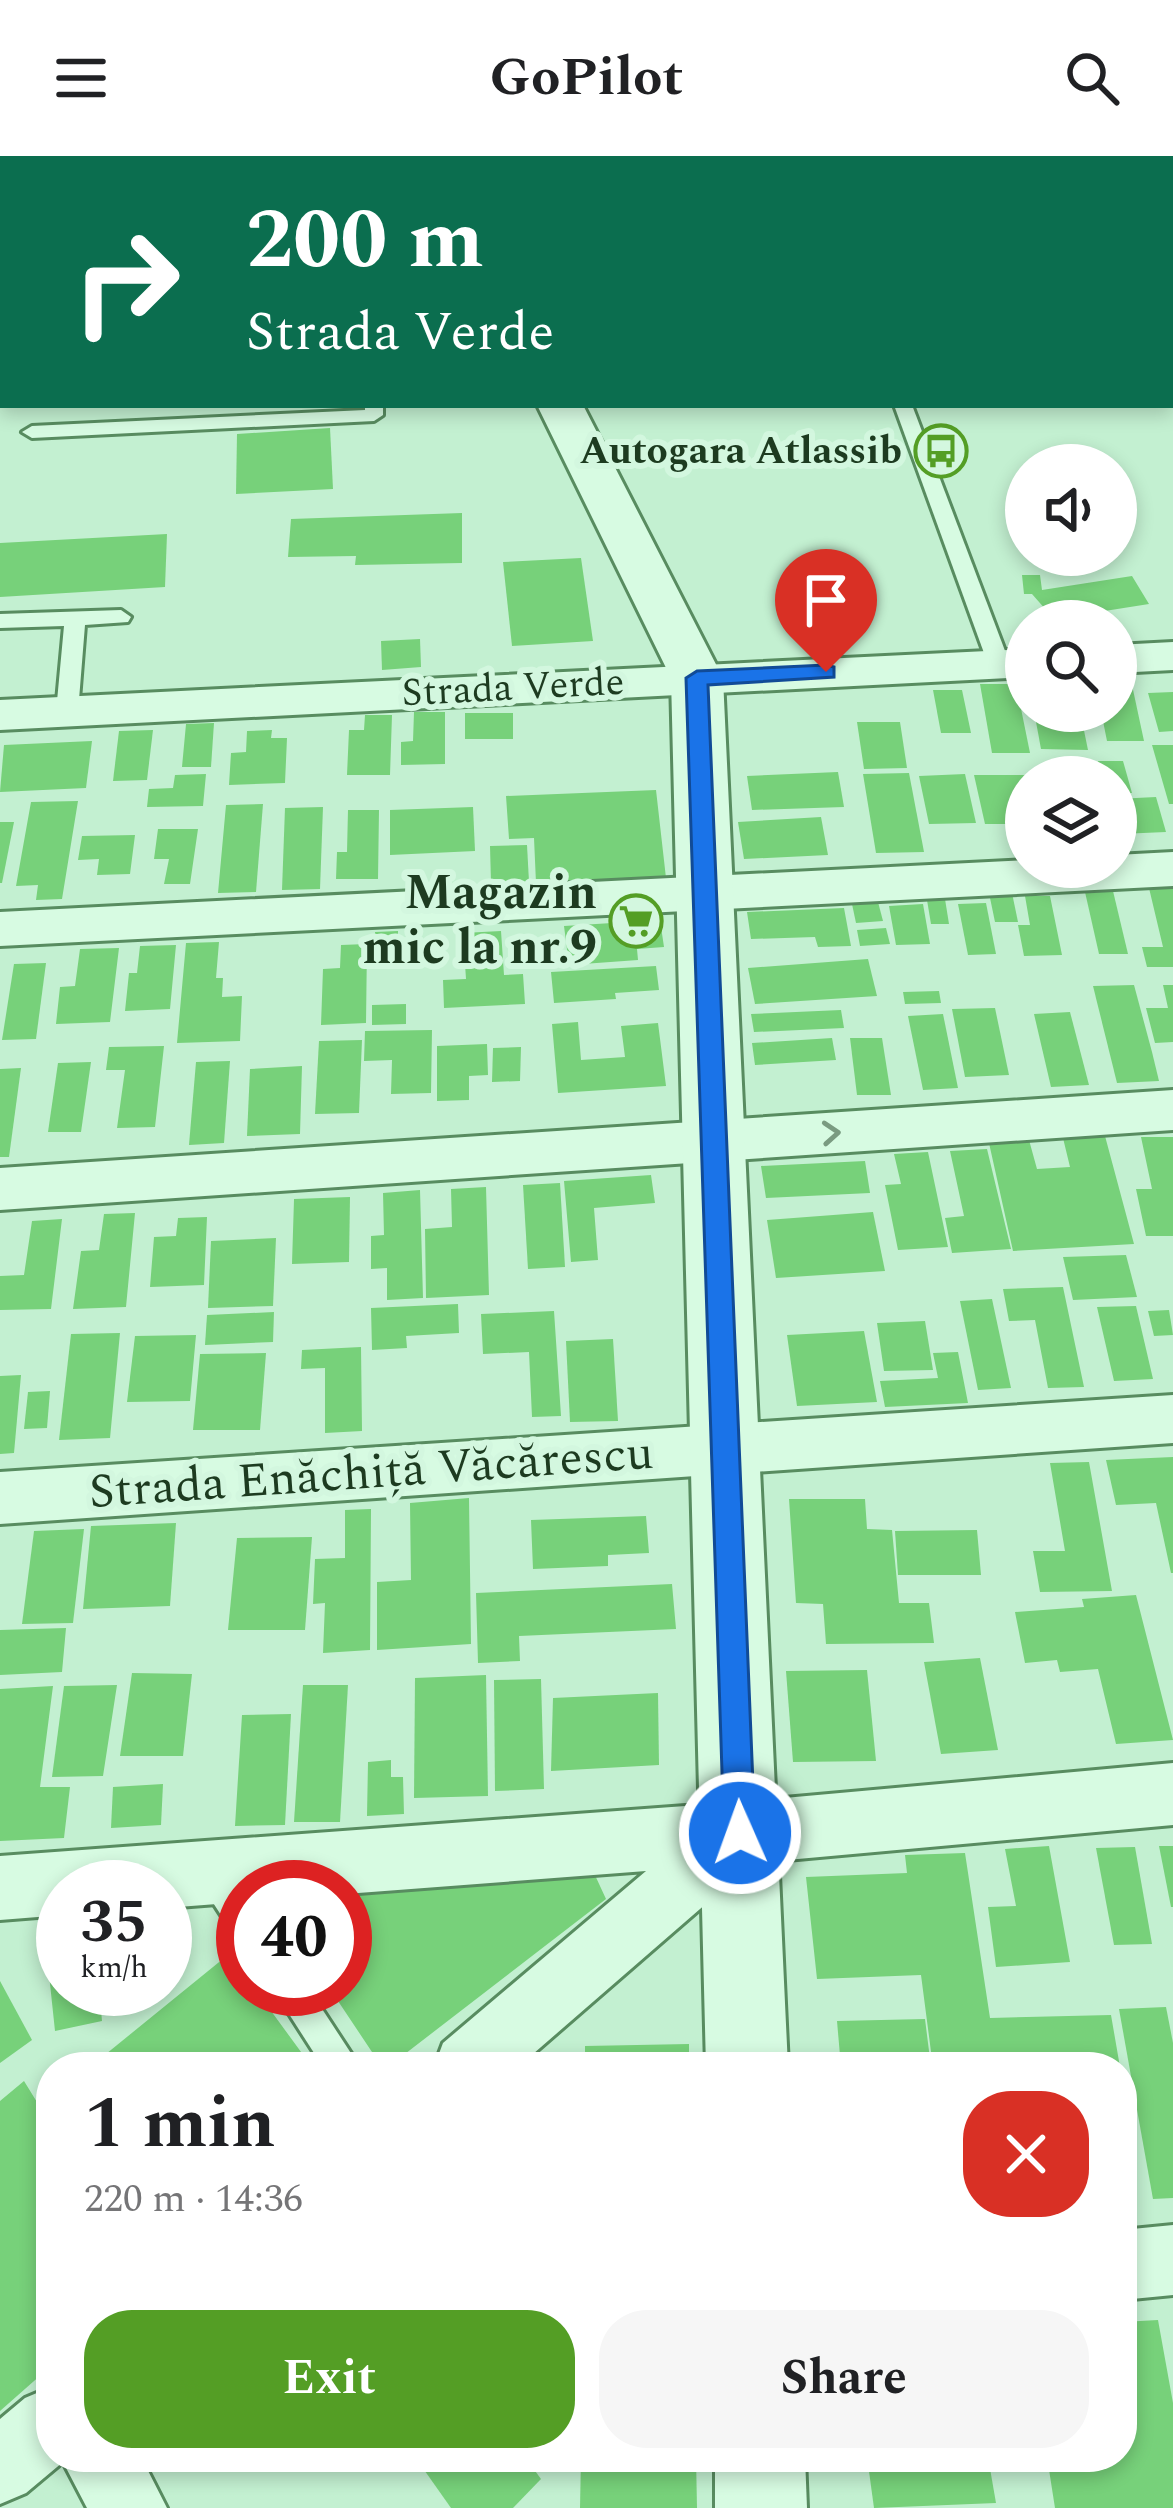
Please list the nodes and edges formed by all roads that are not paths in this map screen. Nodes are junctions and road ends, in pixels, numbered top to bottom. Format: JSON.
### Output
{"nodes":[{"id":1,"x":374,"y":408,"type":"edge"},
{"id":2,"x":562,"y":408,"type":"edge"},
{"id":3,"x":904,"y":408,"type":"edge"},
{"id":4,"x":32,"y":433,"type":"dead end"},
{"id":5,"x":121,"y":616,"type":"dead end"},
{"id":6,"x":75,"y":618,"type":"junction"},
{"id":7,"x":0,"y":621,"type":"edge"},
{"id":8,"x":1005,"y":644,"type":"edge"},
{"id":9,"x":1173,"y":656,"type":"edge"},
{"id":10,"x":1137,"y":658,"type":"edge"},
{"id":11,"x":1005,"y":663,"type":"edge"},
{"id":12,"x":697,"y":678,"type":"junction"},
{"id":13,"x":67,"y":712,"type":"junction"},
{"id":14,"x":0,"y":716,"type":"edge"},
{"id":15,"x":1173,"y":869,"type":"edge"},
{"id":16,"x":704,"y":893,"type":"junction"},
{"id":17,"x":0,"y":929,"type":"edge"},
{"id":18,"x":1173,"y":1110,"type":"edge"},
{"id":19,"x":714,"y":1141,"type":"junction"},
{"id":20,"x":0,"y":1190,"type":"edge"},
{"id":21,"x":1173,"y":1419,"type":"edge"},
{"id":22,"x":725,"y":1449,"type":"junction"},
{"id":23,"x":0,"y":1498,"type":"edge"},
{"id":24,"x":1173,"y":1794,"type":"edge"},
{"id":25,"x":740,"y":1833,"type":"junction"},
{"id":26,"x":372,"y":1879,"type":"edge"},
{"id":27,"x":0,"y":1888,"type":"edge"},
{"id":28,"x":216,"y":1897,"type":"edge"},
{"id":29,"x":308,"y":2016,"type":"edge"},
{"id":30,"x":333,"y":2052,"type":"edge"},
{"id":31,"x":484,"y":2052,"type":"edge"},
{"id":32,"x":747,"y":2052,"type":"edge"},
{"id":33,"x":1173,"y":2260,"type":"edge"},
{"id":34,"x":1137,"y":2263,"type":"edge"},
{"id":35,"x":36,"y":2436,"type":"edge"},
{"id":36,"x":0,"y":2467,"type":"edge"},
{"id":37,"x":107,"y":2472,"type":"edge"},
{"id":38,"x":760,"y":2472,"type":"edge"},
{"id":39,"x":130,"y":2508,"type":"edge"},
{"id":40,"x":761,"y":2508,"type":"edge"}],
"edges":[{"from":1,"to":4,"type":"lane"},
{"from":2,"to":12,"type":"street"},
{"from":3,"to":8,"type":"lane"},
{"from":5,"to":6,"type":"lane"},
{"from":6,"to":7,"type":"lane"},
{"from":6,"to":13,"type":"lane"},
{"from":9,"to":10,"type":"street"},
{"from":11,"to":12,"type":"street","name":"Strada Verde"},
{"from":12,"to":13,"type":"street","name":"Strada Verde"},
{"from":12,"to":16,"type":"street"},
{"from":13,"to":14,"type":"street","name":"Strada Verde"},
{"from":15,"to":16,"type":"street"},
{"from":16,"to":17,"type":"street"},
{"from":16,"to":19,"type":"street"},
{"from":19,"to":18,"type":"street","one_way":true},
{"from":19,"to":20,"type":"street"},
{"from":19,"to":22,"type":"street"},
{"from":21,"to":22,"type":"street","name":"Strada Enăchiță Văcărescu"},
{"from":22,"to":23,"type":"street","name":"Strada Enăchiță Văcărescu"},
{"from":22,"to":25,"type":"street"},
{"from":24,"to":25,"type":"street"},
{"from":25,"to":26,"type":"street"},
{"from":25,"to":31,"type":"street"},
{"from":25,"to":32,"type":"street"},
{"from":27,"to":28,"type":"street"},
{"from":29,"to":30,"type":"lane"},
{"from":33,"to":34,"type":"street"},
{"from":35,"to":36,"type":"street"},
{"from":37,"to":39,"type":"street"},
{"from":38,"to":40,"type":"street"}]}
